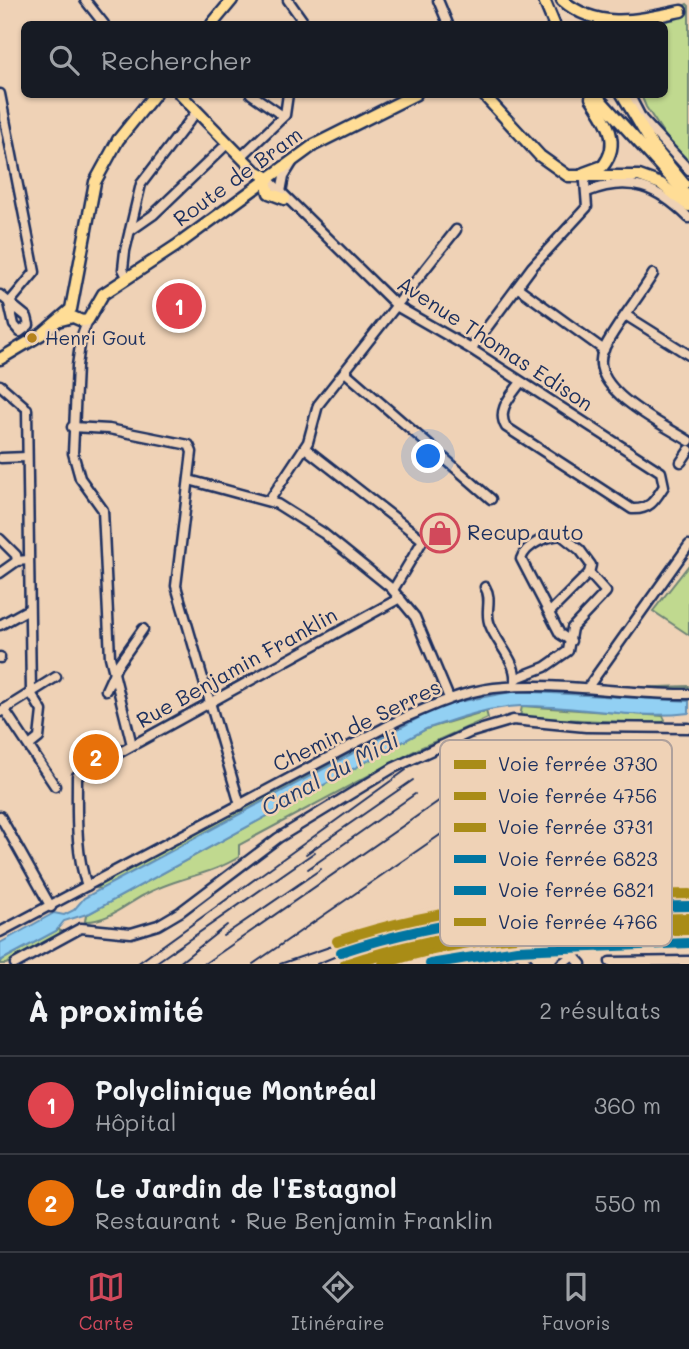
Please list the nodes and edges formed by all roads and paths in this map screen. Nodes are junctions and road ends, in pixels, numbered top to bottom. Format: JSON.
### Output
{"nodes":[{"id":1,"x":85,"y":0,"type":"edge"},
{"id":2,"x":232,"y":0,"type":"edge"},
{"id":3,"x":288,"y":0,"type":"edge"},
{"id":4,"x":438,"y":0,"type":"edge"},
{"id":5,"x":544,"y":0,"type":"edge"},
{"id":6,"x":562,"y":0,"type":"edge"},
{"id":7,"x":685,"y":10,"type":"edge"},
{"id":8,"x":102,"y":21,"type":"edge"},
{"id":9,"x":214,"y":21,"type":"edge"},
{"id":10,"x":303,"y":21,"type":"edge"},
{"id":11,"x":447,"y":21,"type":"edge"},
{"id":12,"x":553,"y":21,"type":"edge"},
{"id":13,"x":606,"y":21,"type":"edge"},
{"id":14,"x":635,"y":21,"type":"edge"},
{"id":15,"x":654,"y":21,"type":"edge"},
{"id":16,"x":0,"y":94,"type":"edge"},
{"id":17,"x":151,"y":98,"type":"edge"},
{"id":18,"x":184,"y":98,"type":"edge"},
{"id":19,"x":257,"y":98,"type":"edge"},
{"id":20,"x":287,"y":98,"type":"edge"},
{"id":21,"x":408,"y":98,"type":"edge"},
{"id":22,"x":487,"y":98,"type":"edge"},
{"id":23,"x":591,"y":98,"type":"edge"},
{"id":24,"x":599,"y":98,"type":"edge"},
{"id":25,"x":624,"y":98,"type":"edge"},
{"id":26,"x":631,"y":98,"type":"edge"},
{"id":27,"x":197,"y":111,"type":"junction"},
{"id":28,"x":283,"y":116,"type":"junction"},
{"id":29,"x":228,"y":143,"type":"junction"},
{"id":30,"x":314,"y":145,"type":"junction"},
{"id":31,"x":241,"y":157,"type":"junction"},
{"id":32,"x":292,"y":163,"type":"junction"},
{"id":33,"x":254,"y":170,"type":"junction"},
{"id":34,"x":689,"y":170,"type":"edge"},
{"id":35,"x":563,"y":173,"type":"junction"},
{"id":36,"x":587,"y":178,"type":"junction"},
{"id":37,"x":266,"y":179,"type":"junction"},
{"id":38,"x":689,"y":190,"type":"edge"},
{"id":39,"x":586,"y":192,"type":"junction"},
{"id":40,"x":269,"y":193,"type":"junction"},
{"id":41,"x":283,"y":195,"type":"junction"},
{"id":42,"x":241,"y":196,"type":"junction"},
{"id":43,"x":689,"y":198,"type":"edge"},
{"id":44,"x":689,"y":206,"type":"edge"},
{"id":45,"x":689,"y":218,"type":"edge"},
{"id":46,"x":456,"y":230,"type":"dead end"},
{"id":47,"x":130,"y":231,"type":"junction"},
{"id":48,"x":653,"y":274,"type":"dead end"},
{"id":49,"x":127,"y":276,"type":"junction"},
{"id":50,"x":517,"y":287,"type":"junction"},
{"id":51,"x":0,"y":295,"type":"edge"},
{"id":52,"x":80,"y":307,"type":"junction"},
{"id":53,"x":398,"y":307,"type":"junction"},
{"id":54,"x":628,"y":316,"type":"junction"},
{"id":55,"x":88,"y":320,"type":"joint"},
{"id":56,"x":80,"y":338,"type":"junction"},
{"id":57,"x":471,"y":349,"type":"junction"},
{"id":58,"x":604,"y":350,"type":"junction"},
{"id":59,"x":689,"y":355,"type":"edge"},
{"id":60,"x":0,"y":359,"type":"edge"},
{"id":61,"x":345,"y":372,"type":"junction"},
{"id":62,"x":521,"y":382,"type":"junction"},
{"id":63,"x":0,"y":385,"type":"edge"},
{"id":64,"x":72,"y":427,"type":"junction"},
{"id":65,"x":689,"y":441,"type":"edge"},
{"id":66,"x":305,"y":447,"type":"junction"},
{"id":67,"x":689,"y":450,"type":"edge"},
{"id":68,"x":27,"y":457,"type":"junction"},
{"id":69,"x":1,"y":458,"type":"edge"},
{"id":70,"x":681,"y":462,"type":"dead end"},
{"id":71,"x":188,"y":480,"type":"junction"},
{"id":72,"x":491,"y":499,"type":"dead end"},
{"id":73,"x":269,"y":500,"type":"junction"},
{"id":74,"x":28,"y":535,"type":"junction"},
{"id":75,"x":0,"y":539,"type":"edge"},
{"id":76,"x":689,"y":545,"type":"edge"},
{"id":77,"x":17,"y":558,"type":"junction"},
{"id":78,"x":28,"y":560,"type":"junction"},
{"id":79,"x":0,"y":573,"type":"edge"},
{"id":80,"x":589,"y":573,"type":"junction"},
{"id":81,"x":485,"y":587,"type":"dead end"},
{"id":82,"x":393,"y":590,"type":"junction"},
{"id":83,"x":400,"y":598,"type":"junction"},
{"id":84,"x":29,"y":610,"type":"junction"},
{"id":85,"x":550,"y":612,"type":"junction"},
{"id":86,"x":0,"y":625,"type":"edge"},
{"id":87,"x":143,"y":629,"type":"dead end"},
{"id":88,"x":571,"y":641,"type":"junction"},
{"id":89,"x":113,"y":673,"type":"junction"},
{"id":90,"x":56,"y":677,"type":"dead end"},
{"id":91,"x":517,"y":678,"type":"junction"},
{"id":92,"x":507,"y":688,"type":"junction"},
{"id":93,"x":588,"y":688,"type":"junction"},
{"id":94,"x":106,"y":690,"type":"dead end"},
{"id":95,"x":30,"y":693,"type":"junction"},
{"id":96,"x":689,"y":694,"type":"edge"},
{"id":97,"x":449,"y":698,"type":"junction"},
{"id":98,"x":209,"y":704,"type":"junction"},
{"id":99,"x":2,"y":710,"type":"edge"},
{"id":100,"x":689,"y":728,"type":"edge"},
{"id":101,"x":452,"y":740,"type":"edge"},
{"id":102,"x":440,"y":744,"type":"edge"},
{"id":103,"x":132,"y":745,"type":"junction"},
{"id":104,"x":29,"y":746,"type":"junction"},
{"id":105,"x":55,"y":786,"type":"dead end"},
{"id":106,"x":240,"y":805,"type":"junction"},
{"id":107,"x":0,"y":816,"type":"edge"},
{"id":108,"x":87,"y":886,"type":"junction"},
{"id":109,"x":51,"y":907,"type":"junction"},
{"id":110,"x":0,"y":932,"type":"edge"},
{"id":111,"x":505,"y":957,"type":"dead end"},
{"id":112,"x":689,"y":961,"type":"edge"},
{"id":113,"x":610,"y":962,"type":"dead end"},
{"id":114,"x":637,"y":963,"type":"edge"},
{"id":115,"x":668,"y":963,"type":"edge"},
{"id":116,"x":15,"y":964,"type":"edge"},
{"id":117,"x":528,"y":964,"type":"edge"},
{"id":118,"x":561,"y":964,"type":"edge"},
{"id":119,"x":581,"y":964,"type":"edge"}],
"edges":[{"from":1,"to":8,"type":"street"},
{"from":2,"to":9,"type":"main road"},
{"from":3,"to":10,"type":"street"},
{"from":4,"to":11,"type":"street"},
{"from":5,"to":12,"type":"main road"},
{"from":6,"to":13,"type":"main road"},
{"from":7,"to":14,"type":"main road"},
{"from":7,"to":15,"type":"main road"},
{"from":16,"to":51,"type":"street"},
{"from":17,"to":52,"type":"main road"},
{"from":18,"to":27,"type":"main road"},
{"from":19,"to":28,"type":"street"},
{"from":20,"to":28,"type":"street"},
{"from":21,"to":30,"type":"main road","name":"Route de Bram"},
{"from":22,"to":35,"type":"main road"},
{"from":23,"to":35,"type":"main road"},
{"from":24,"to":43,"type":"main road"},
{"from":25,"to":38,"type":"main road"},
{"from":26,"to":34,"type":"street"},
{"from":27,"to":29,"type":"main road"},
{"from":27,"to":47,"type":"street"},
{"from":28,"to":31,"type":"street"},
{"from":29,"to":31,"type":"main road"},
{"from":29,"to":47,"type":"street"},
{"from":30,"to":32,"type":"main road","name":"Route de Bram"},
{"from":30,"to":37,"type":"main road"},
{"from":31,"to":33,"type":"main road"},
{"from":32,"to":37,"type":"main road","name":"Route de Bram"},
{"from":32,"to":41,"type":"street"},
{"from":33,"to":37,"type":"main road"},
{"from":33,"to":42,"type":"main road"},
{"from":35,"to":36,"type":"main road"},
{"from":35,"to":39,"type":"street"},
{"from":36,"to":39,"type":"street"},
{"from":36,"to":44,"type":"main road"},
{"from":37,"to":40,"type":"main road"},
{"from":37,"to":41,"type":"street","name":"Avenue Thomas Edison"},
{"from":37,"to":42,"type":"main road","name":"Route de Bram"},
{"from":39,"to":45,"type":"street"},
{"from":39,"to":50,"type":"street"},
{"from":40,"to":41,"type":"main road"},
{"from":40,"to":42,"type":"main road"},
{"from":41,"to":53,"type":"street","name":"Avenue Thomas Edison"},
{"from":42,"to":49,"type":"main road","name":"Route de Bram"},
{"from":46,"to":53,"type":"street"},
{"from":47,"to":49,"type":"street"},
{"from":48,"to":54,"type":"street"},
{"from":49,"to":52,"type":"main road","name":"Route de Bram"},
{"from":50,"to":57,"type":"street"},
{"from":50,"to":58,"type":"street"},
{"from":52,"to":55,"type":"main road"},
{"from":52,"to":56,"type":"street"},
{"from":52,"to":60,"type":"main road","name":"Route de Bram"},
{"from":53,"to":57,"type":"street","name":"Avenue Thomas Edison"},
{"from":53,"to":61,"type":"street"},
{"from":54,"to":58,"type":"street"},
{"from":54,"to":59,"type":"street"},
{"from":55,"to":56,"type":"street"},
{"from":56,"to":64,"type":"street"},
{"from":57,"to":62,"type":"street","name":"Avenue Thomas Edison"},
{"from":58,"to":65,"type":"street"},
{"from":61,"to":66,"type":"street"},
{"from":61,"to":72,"type":"street"},
{"from":62,"to":62,"type":"street","name":"Avenue Thomas Edison"},
{"from":63,"to":68,"type":"street"},
{"from":64,"to":71,"type":"street"},
{"from":64,"to":89,"type":"street"},
{"from":66,"to":73,"type":"street"},
{"from":66,"to":82,"type":"street"},
{"from":67,"to":70,"type":"street"},
{"from":68,"to":69,"type":"street"},
{"from":68,"to":74,"type":"street"},
{"from":71,"to":73,"type":"street"},
{"from":71,"to":98,"type":"street"},
{"from":73,"to":82,"type":"street"},
{"from":74,"to":77,"type":"street"},
{"from":74,"to":78,"type":"street"},
{"from":75,"to":77,"type":"street"},
{"from":76,"to":93,"type":"street"},
{"from":77,"to":78,"type":"street"},
{"from":77,"to":79,"type":"street"},
{"from":78,"to":84,"type":"street"},
{"from":80,"to":85,"type":"street"},
{"from":80,"to":85,"type":"street"},
{"from":80,"to":88,"type":"street"},
{"from":81,"to":91,"type":"street"},
{"from":82,"to":83,"type":"street"},
{"from":83,"to":97,"type":"street"},
{"from":83,"to":98,"type":"street","name":"Rue Benjamin Franklin"},
{"from":84,"to":86,"type":"street"},
{"from":84,"to":95,"type":"street"},
{"from":85,"to":88,"type":"street"},
{"from":87,"to":89,"type":"street"},
{"from":88,"to":91,"type":"street"},
{"from":89,"to":94,"type":"street"},
{"from":89,"to":103,"type":"street"},
{"from":90,"to":95,"type":"street"},
{"from":91,"to":92,"type":"street"},
{"from":92,"to":93,"type":"street","name":"Chemin de Serres"},
{"from":92,"to":97,"type":"street","name":"Chemin de Serres"},
{"from":93,"to":96,"type":"street","name":"Chemin de Serres"},
{"from":95,"to":99,"type":"street"},
{"from":95,"to":104,"type":"street"},
{"from":97,"to":106,"type":"street","name":"Chemin de Serres"},
{"from":98,"to":103,"type":"street","name":"Rue Benjamin Franklin"},
{"from":98,"to":106,"type":"street"},
{"from":99,"to":104,"type":"street"},
{"from":100,"to":101,"type":"street"},
{"from":102,"to":116,"type":"street"},
{"from":103,"to":108,"type":"street","name":"Rue Benjamin Franklin"},
{"from":104,"to":105,"type":"street"},
{"from":106,"to":108,"type":"street","name":"Chemin de Serres"},
{"from":107,"to":109,"type":"street"},
{"from":108,"to":109,"type":"street","name":"Chemin de Serres"},
{"from":109,"to":110,"type":"street","name":"Chemin de Serres"},
{"from":111,"to":117,"type":"street"},
{"from":112,"to":115,"type":"street"},
{"from":113,"to":114,"type":"street"},
{"from":114,"to":115,"type":"street"},
{"from":118,"to":119,"type":"street"}]}
